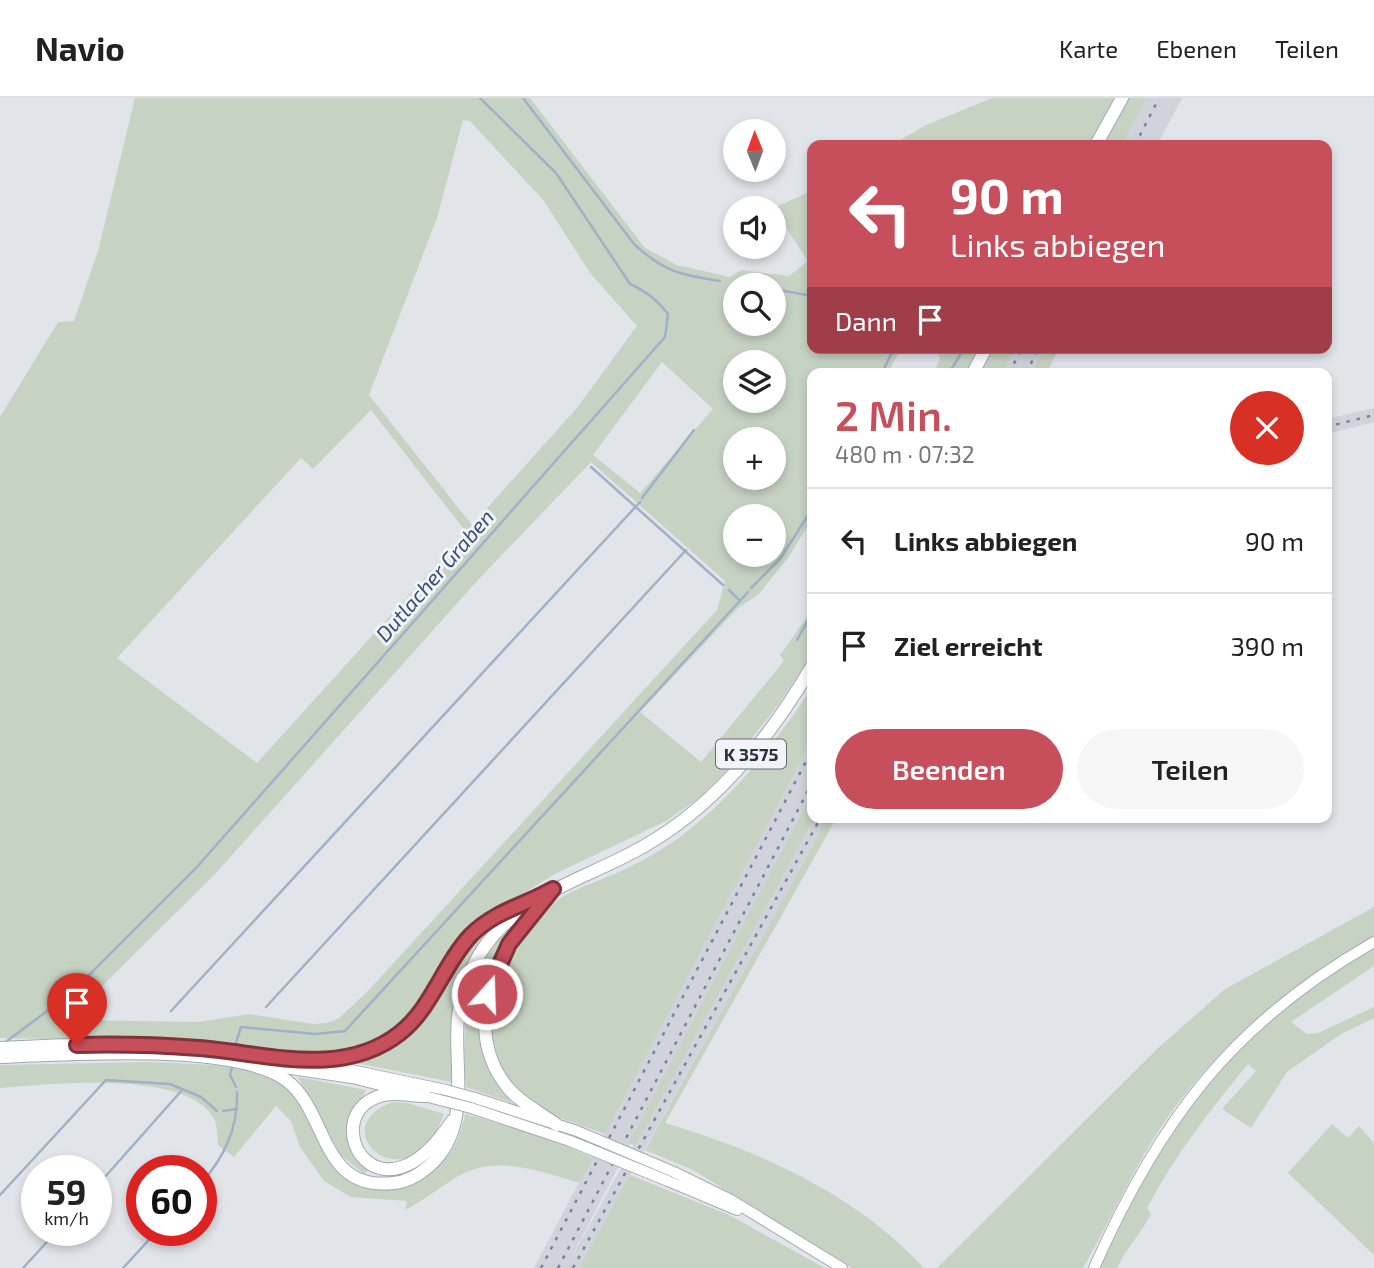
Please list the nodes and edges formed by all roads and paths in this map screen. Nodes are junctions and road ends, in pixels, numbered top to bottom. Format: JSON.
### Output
{"nodes":[{"id":1,"x":1122,"y":98,"type":"edge"},
{"id":2,"x":1099,"y":140,"type":"edge"},
{"id":3,"x":807,"y":673,"type":"edge"},
{"id":4,"x":553,"y":889,"type":"junction"},
{"id":5,"x":537,"y":898,"type":"junction"},
{"id":6,"x":1374,"y":942,"type":"edge"},
{"id":7,"x":5,"y":1048,"type":"edge"},
{"id":8,"x":201,"y":1053,"type":"junction"},
{"id":9,"x":0,"y":1057,"type":"edge"},
{"id":10,"x":247,"y":1059,"type":"junction"},
{"id":11,"x":312,"y":1062,"type":"junction"},
{"id":12,"x":443,"y":1095,"type":"junction"},
{"id":13,"x":425,"y":1096,"type":"junction"},
{"id":14,"x":473,"y":1103,"type":"junction"},
{"id":15,"x":456,"y":1115,"type":"junction"},
{"id":16,"x":557,"y":1125,"type":"junction"},
{"id":17,"x":671,"y":1176,"type":"junction"},
{"id":18,"x":842,"y":1268,"type":"edge"},
{"id":19,"x":1094,"y":1268,"type":"edge"}],
"edges":[{"from":1,"to":2,"type":"main road"},
{"from":3,"to":4,"type":"main road","number":"K 3575"},
{"from":4,"to":5,"type":"main road","number":"K 3575"},
{"from":4,"to":16,"type":"main road"},
{"from":5,"to":11,"type":"main road"},
{"from":5,"to":15,"type":"main road","number":"K 3575"},
{"from":6,"to":19,"type":"main road"},
{"from":7,"to":8,"type":"main road"},
{"from":8,"to":9,"type":"main road"},
{"from":8,"to":10,"type":"main road"},
{"from":10,"to":11,"type":"main road"},
{"from":10,"to":13,"type":"main road"},
{"from":10,"to":15,"type":"main road"},
{"from":11,"to":12,"type":"main road"},
{"from":12,"to":13,"type":"main road"},
{"from":12,"to":14,"type":"main road","bridge":true},
{"from":13,"to":15,"type":"main road"},
{"from":14,"to":16,"type":"main road"},
{"from":14,"to":17,"type":"main road","bridge":true},
{"from":16,"to":17,"type":"main road","bridge":true},
{"from":17,"to":18,"type":"main road"}]}
